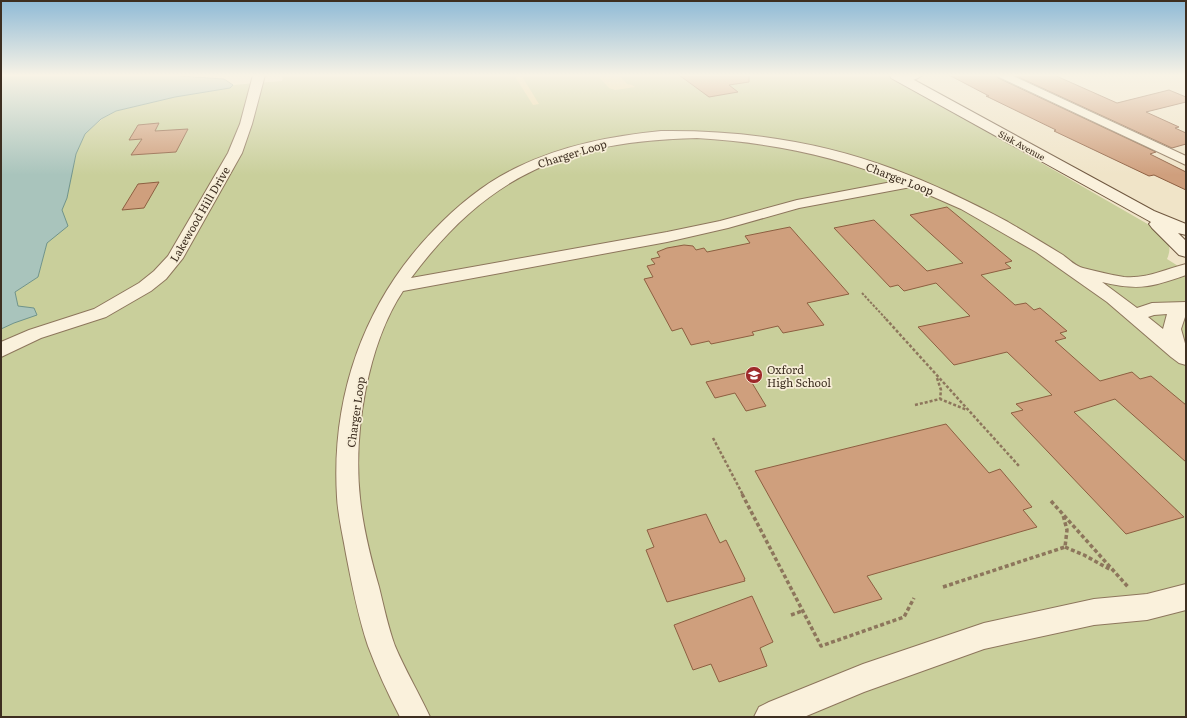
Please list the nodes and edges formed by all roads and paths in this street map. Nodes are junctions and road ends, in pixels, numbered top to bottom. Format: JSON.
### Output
{"nodes":[{"id":1,"x":250,"y":109,"type":"edge"},
{"id":2,"x":962,"y":109,"type":"edge"},
{"id":3,"x":1074,"y":109,"type":"edge"},
{"id":4,"x":1186,"y":161,"type":"edge"},
{"id":5,"x":913,"y":182,"type":"junction"},
{"id":6,"x":1148,"y":215,"type":"junction"},
{"id":7,"x":1186,"y":230,"type":"edge"},
{"id":8,"x":1186,"y":251,"type":"edge"},
{"id":9,"x":421,"y":253,"type":"junction"},
{"id":10,"x":1186,"y":269,"type":"edge"},
{"id":11,"x":1074,"y":270,"type":"junction"},
{"id":12,"x":462,"y":275,"type":"junction"},
{"id":13,"x":1153,"y":281,"type":"junction"},
{"id":14,"x":399,"y":286,"type":"junction"},
{"id":15,"x":862,"y":293,"type":"dead end"},
{"id":16,"x":1112,"y":297,"type":"junction"},
{"id":17,"x":1182,"y":308,"type":"edge"},
{"id":18,"x":1136,"y":315,"type":"junction"},
{"id":19,"x":1,"y":350,"type":"edge"},
{"id":20,"x":1182,"y":355,"type":"edge"},
{"id":21,"x":937,"y":376,"type":"junction"},
{"id":22,"x":940,"y":398,"type":"junction"},
{"id":23,"x":915,"y":405,"type":"dead end"},
{"id":24,"x":969,"y":411,"type":"junction"},
{"id":25,"x":713,"y":438,"type":"dead end"},
{"id":26,"x":1019,"y":466,"type":"dead end"},
{"id":27,"x":1051,"y":501,"type":"dead end"},
{"id":28,"x":1063,"y":515,"type":"junction"},
{"id":29,"x":1065,"y":547,"type":"junction"},
{"id":30,"x":1114,"y":572,"type":"junction"},
{"id":31,"x":943,"y":587,"type":"dead end"},
{"id":32,"x":1186,"y":597,"type":"edge"},
{"id":33,"x":914,"y":598,"type":"dead end"},
{"id":34,"x":1147,"y":607,"type":"junction"},
{"id":35,"x":802,"y":610,"type":"junction"},
{"id":36,"x":791,"y":615,"type":"dead end"},
{"id":37,"x":415,"y":717,"type":"edge"},
{"id":38,"x":769,"y":717,"type":"edge"}],
"edges":[{"from":1,"to":19,"type":"street","name":"Lakewood Hill Drive"},
{"from":2,"to":6,"type":"street","name":"Sisk Avenue"},
{"from":3,"to":4,"type":"street"},
{"from":5,"to":9,"type":"street","name":"Charger Loop"},
{"from":5,"to":11,"type":"street","name":"Charger Loop"},
{"from":5,"to":12,"type":"street"},
{"from":6,"to":7,"type":"street","name":"Sisk Avenue"},
{"from":6,"to":8,"type":"street","name":"Sisk Avenue"},
{"from":9,"to":12,"type":"street"},
{"from":9,"to":14,"type":"street","name":"Charger Loop"},
{"from":10,"to":13,"type":"street"},
{"from":11,"to":13,"type":"street"},
{"from":11,"to":16,"type":"street","name":"Charger Loop"},
{"from":12,"to":14,"type":"street"},
{"from":13,"to":16,"type":"street"},
{"from":14,"to":37,"type":"street","name":"Charger Loop"},
{"from":15,"to":21,"type":"path"},
{"from":16,"to":18,"type":"street","name":"Charger Loop"},
{"from":17,"to":18,"type":"street"},
{"from":17,"to":20,"type":"street"},
{"from":18,"to":20,"type":"street","name":"Charger Loop"},
{"from":21,"to":22,"type":"path"},
{"from":21,"to":24,"type":"path"},
{"from":22,"to":23,"type":"path"},
{"from":22,"to":24,"type":"path"},
{"from":24,"to":26,"type":"path"},
{"from":25,"to":35,"type":"path"},
{"from":27,"to":28,"type":"path"},
{"from":28,"to":29,"type":"path"},
{"from":28,"to":30,"type":"path"},
{"from":29,"to":30,"type":"path"},
{"from":29,"to":31,"type":"path"},
{"from":30,"to":34,"type":"path"},
{"from":32,"to":34,"type":"street"},
{"from":33,"to":35,"type":"path"},
{"from":34,"to":38,"type":"street"},
{"from":35,"to":36,"type":"path"}]}
